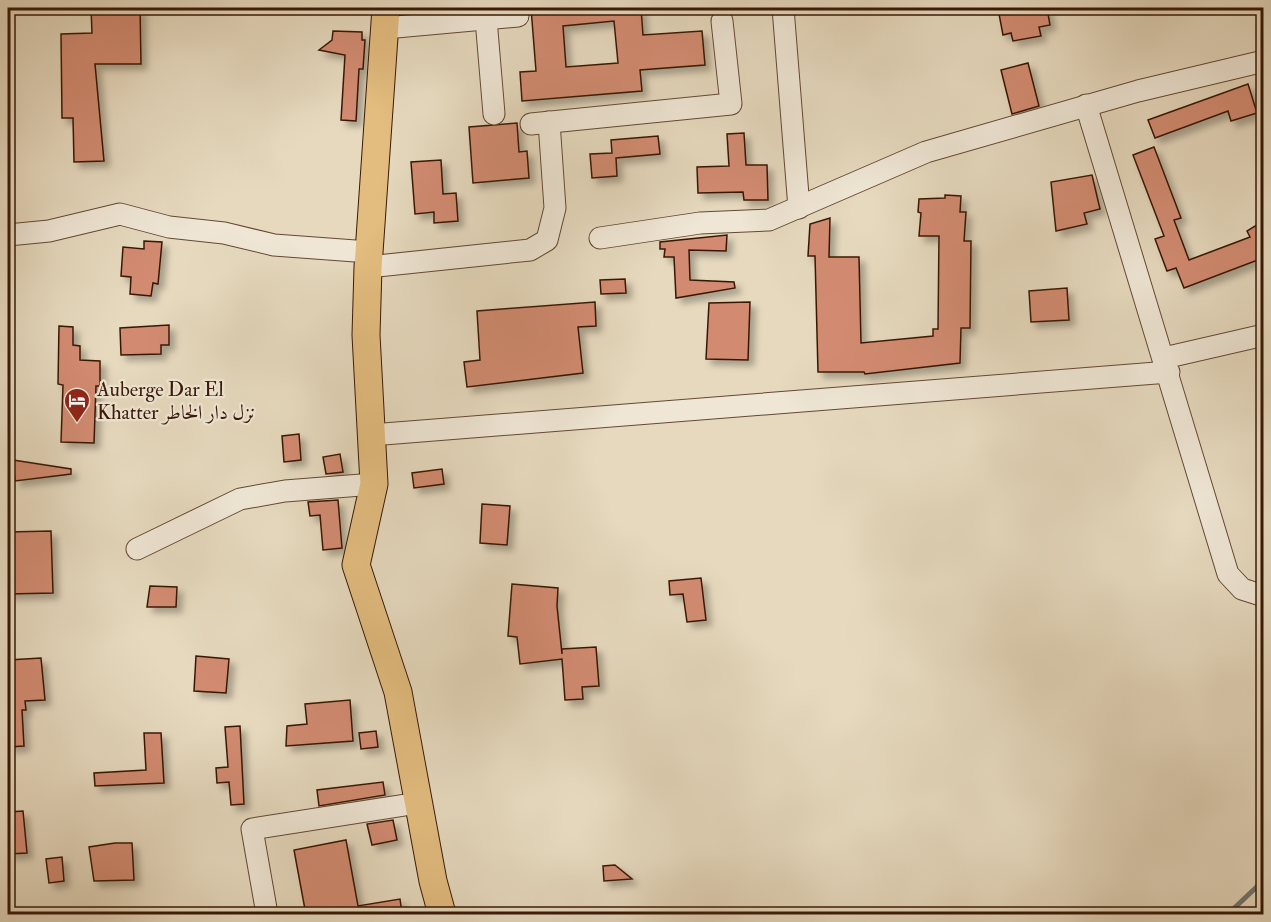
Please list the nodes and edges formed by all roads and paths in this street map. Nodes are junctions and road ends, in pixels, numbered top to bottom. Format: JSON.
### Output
{"nodes":[{"id":1,"x":783,"y":8,"type":"edge"},
{"id":2,"x":518,"y":16,"type":"dead end"},
{"id":3,"x":385,"y":18,"type":"edge"},
{"id":4,"x":486,"y":19,"type":"junction"},
{"id":5,"x":722,"y":21,"type":"dead end"},
{"id":6,"x":1263,"y":61,"type":"edge"},
{"id":7,"x":1086,"y":105,"type":"junction"},
{"id":8,"x":494,"y":114,"type":"dead end"},
{"id":9,"x":799,"y":208,"type":"junction"},
{"id":10,"x":8,"y":235,"type":"edge"},
{"id":11,"x":600,"y":238,"type":"dead end"},
{"id":12,"x":369,"y":260,"type":"junction"},
{"id":13,"x":1263,"y":335,"type":"edge"},
{"id":14,"x":1167,"y":365,"type":"junction"},
{"id":15,"x":371,"y":435,"type":"junction"},
{"id":16,"x":374,"y":484,"type":"junction"},
{"id":17,"x":137,"y":549,"type":"dead end"},
{"id":18,"x":1263,"y":596,"type":"edge"},
{"id":19,"x":418,"y":803,"type":"junction"},
{"id":20,"x":267,"y":915,"type":"edge"},
{"id":21,"x":442,"y":915,"type":"edge"}],
"edges":[{"from":1,"to":9,"type":"street"},
{"from":2,"to":4,"type":"street"},
{"from":3,"to":4,"type":"street"},
{"from":3,"to":12,"type":"main road"},
{"from":4,"to":8,"type":"street"},
{"from":5,"to":12,"type":"street"},
{"from":6,"to":7,"type":"street"},
{"from":7,"to":9,"type":"street"},
{"from":7,"to":14,"type":"street"},
{"from":9,"to":11,"type":"street"},
{"from":10,"to":12,"type":"street"},
{"from":12,"to":15,"type":"main road"},
{"from":13,"to":14,"type":"street"},
{"from":14,"to":15,"type":"street"},
{"from":14,"to":18,"type":"street"},
{"from":15,"to":16,"type":"main road"},
{"from":16,"to":17,"type":"street"},
{"from":16,"to":19,"type":"main road"},
{"from":19,"to":20,"type":"street"},
{"from":19,"to":21,"type":"main road"}]}
